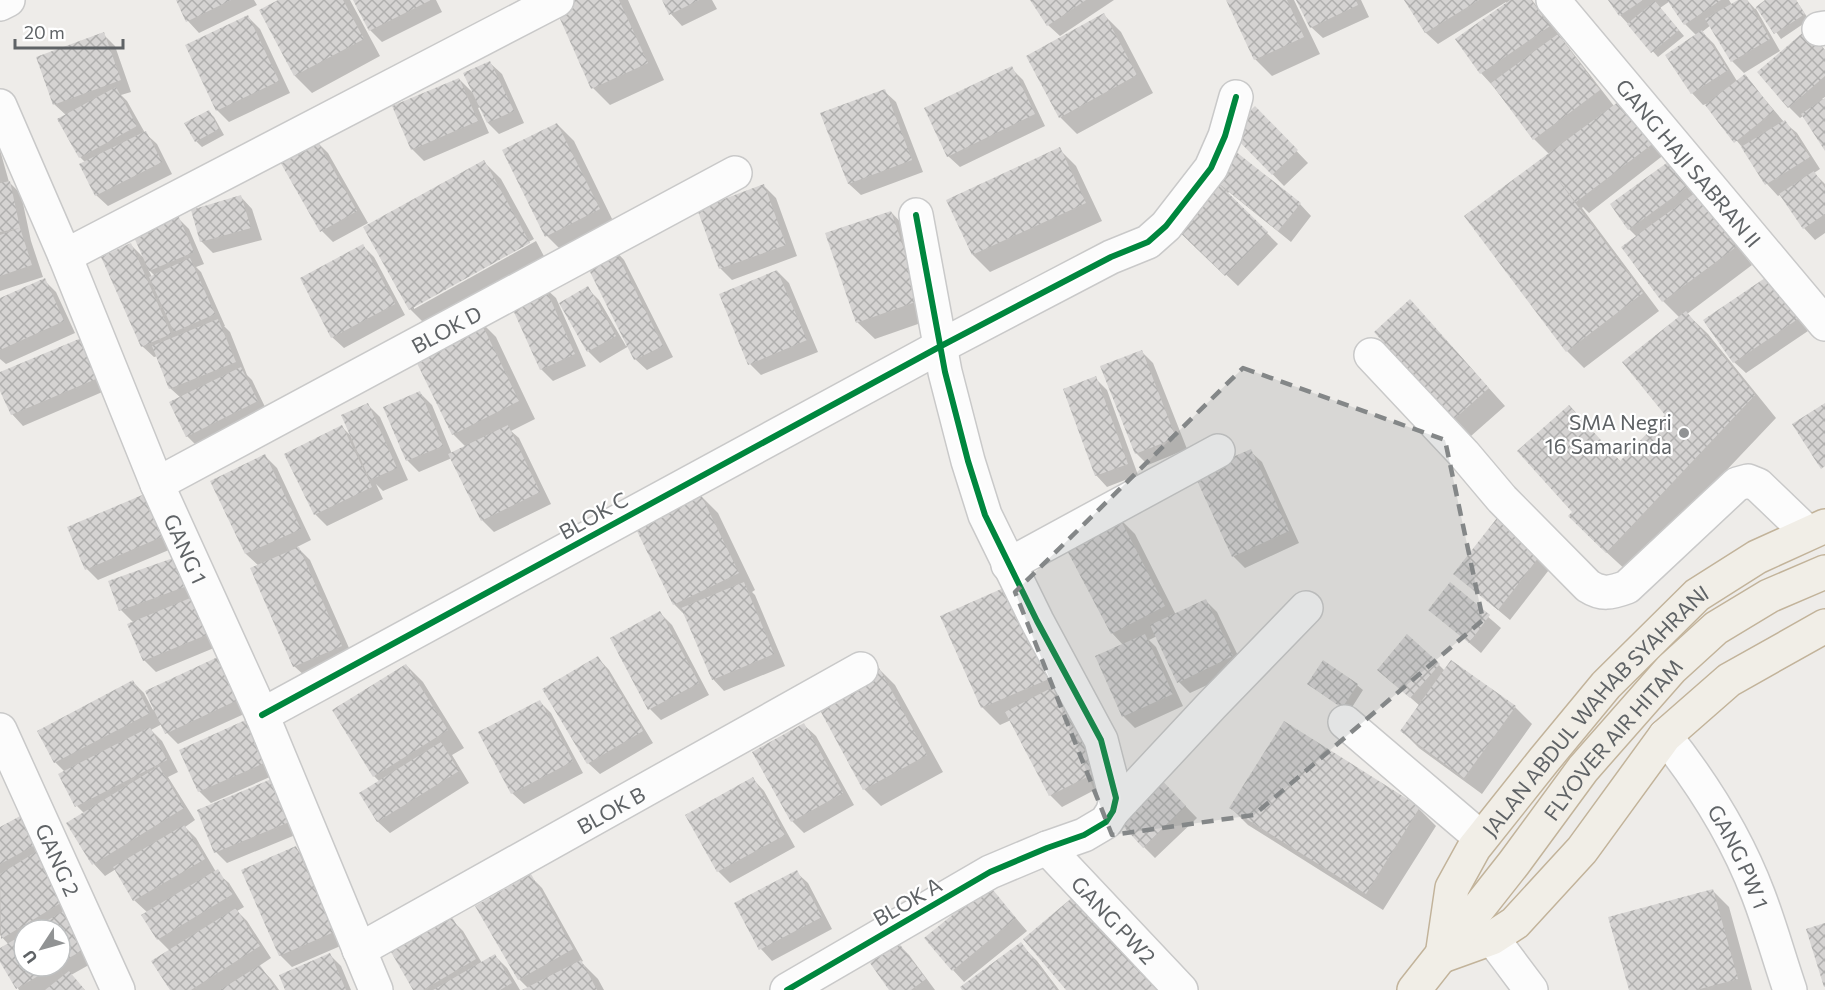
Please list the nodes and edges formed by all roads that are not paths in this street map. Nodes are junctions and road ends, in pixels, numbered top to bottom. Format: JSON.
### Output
{"nodes":[{"id":1,"x":8,"y":0,"type":"edge"},
{"id":2,"x":557,"y":0,"type":"edge"},
{"id":3,"x":1552,"y":0,"type":"edge"},
{"id":4,"x":0,"y":4,"type":"edge"},
{"id":5,"x":1236,"y":97,"type":"dead end"},
{"id":6,"x":0,"y":106,"type":"edge"},
{"id":7,"x":735,"y":173,"type":"dead end"},
{"id":8,"x":916,"y":215,"type":"dead end"},
{"id":9,"x":65,"y":256,"type":"junction"},
{"id":10,"x":1825,"y":324,"type":"edge"},
{"id":11,"x":940,"y":346,"type":"junction"},
{"id":12,"x":1371,"y":355,"type":"dead end"},
{"id":13,"x":1218,"y":451,"type":"dead end"},
{"id":14,"x":157,"y":484,"type":"junction"},
{"id":15,"x":1817,"y":529,"type":"edge"},
{"id":16,"x":1008,"y":565,"type":"junction"},
{"id":17,"x":1825,"y":572,"type":"edge"},
{"id":18,"x":1306,"y":608,"type":"dead end"},
{"id":19,"x":1825,"y":626,"type":"edge"},
{"id":20,"x":861,"y":669,"type":"dead end"},
{"id":21,"x":262,"y":716,"type":"junction"},
{"id":22,"x":1345,"y":722,"type":"dead end"},
{"id":23,"x":0,"y":730,"type":"edge"},
{"id":24,"x":1665,"y":736,"type":"junction"},
{"id":25,"x":1113,"y":811,"type":"junction"},
{"id":26,"x":1481,"y":838,"type":"junction"},
{"id":27,"x":1047,"y":848,"type":"junction"},
{"id":28,"x":1477,"y":934,"type":"junction"},
{"id":29,"x":359,"y":950,"type":"junction"},
{"id":30,"x":1442,"y":956,"type":"junction"},
{"id":31,"x":118,"y":990,"type":"edge"},
{"id":32,"x":376,"y":990,"type":"edge"},
{"id":33,"x":787,"y":990,"type":"edge"},
{"id":34,"x":1181,"y":990,"type":"edge"},
{"id":35,"x":1414,"y":990,"type":"edge"},
{"id":36,"x":1531,"y":990,"type":"edge"},
{"id":37,"x":1790,"y":990,"type":"edge"}],
"edges":[{"from":1,"to":4,"type":"street"},
{"from":2,"to":9,"type":"street"},
{"from":3,"to":10,"type":"street","name":"GANG HAJI SABRAN II"},
{"from":5,"to":11,"type":"street","name":"BLOK C"},
{"from":6,"to":9,"type":"street","name":"GANG 1"},
{"from":7,"to":14,"type":"street","name":"BLOK D"},
{"from":8,"to":11,"type":"street"},
{"from":9,"to":14,"type":"street","name":"GANG 1"},
{"from":11,"to":16,"type":"street"},
{"from":11,"to":21,"type":"street","name":"BLOK C"},
{"from":12,"to":15,"type":"street"},
{"from":13,"to":16,"type":"street"},
{"from":14,"to":21,"type":"street","name":"GANG 1"},
{"from":15,"to":26,"type":"highway","name":"JALAN ABDUL WAHAB SYAHRANI"},
{"from":16,"to":25,"type":"street"},
{"from":17,"to":28,"type":"highway","name":"FLYOVER AIR HITAM"},
{"from":18,"to":25,"type":"street","name":"BLOK A"},
{"from":19,"to":24,"type":"highway"},
{"from":20,"to":29,"type":"street","name":"BLOK B"},
{"from":21,"to":29,"type":"street","name":"GANG 1"},
{"from":22,"to":26,"type":"street"},
{"from":23,"to":31,"type":"street","name":"GANG 2"},
{"from":24,"to":28,"type":"highway"},
{"from":24,"to":37,"type":"street","name":"GANG PW 1"},
{"from":25,"to":27,"type":"street","name":"BLOK A"},
{"from":26,"to":30,"type":"highway","name":"JALAN ABDUL WAHAB SYAHRANI"},
{"from":27,"to":33,"type":"street","name":"BLOK A"},
{"from":27,"to":34,"type":"street","name":"GANG PW2"},
{"from":28,"to":30,"type":"highway","name":"FLYOVER AIR HITAM"},
{"from":28,"to":36,"type":"street"},
{"from":29,"to":32,"type":"street","name":"GANG 1"},
{"from":30,"to":35,"type":"highway"}]}
